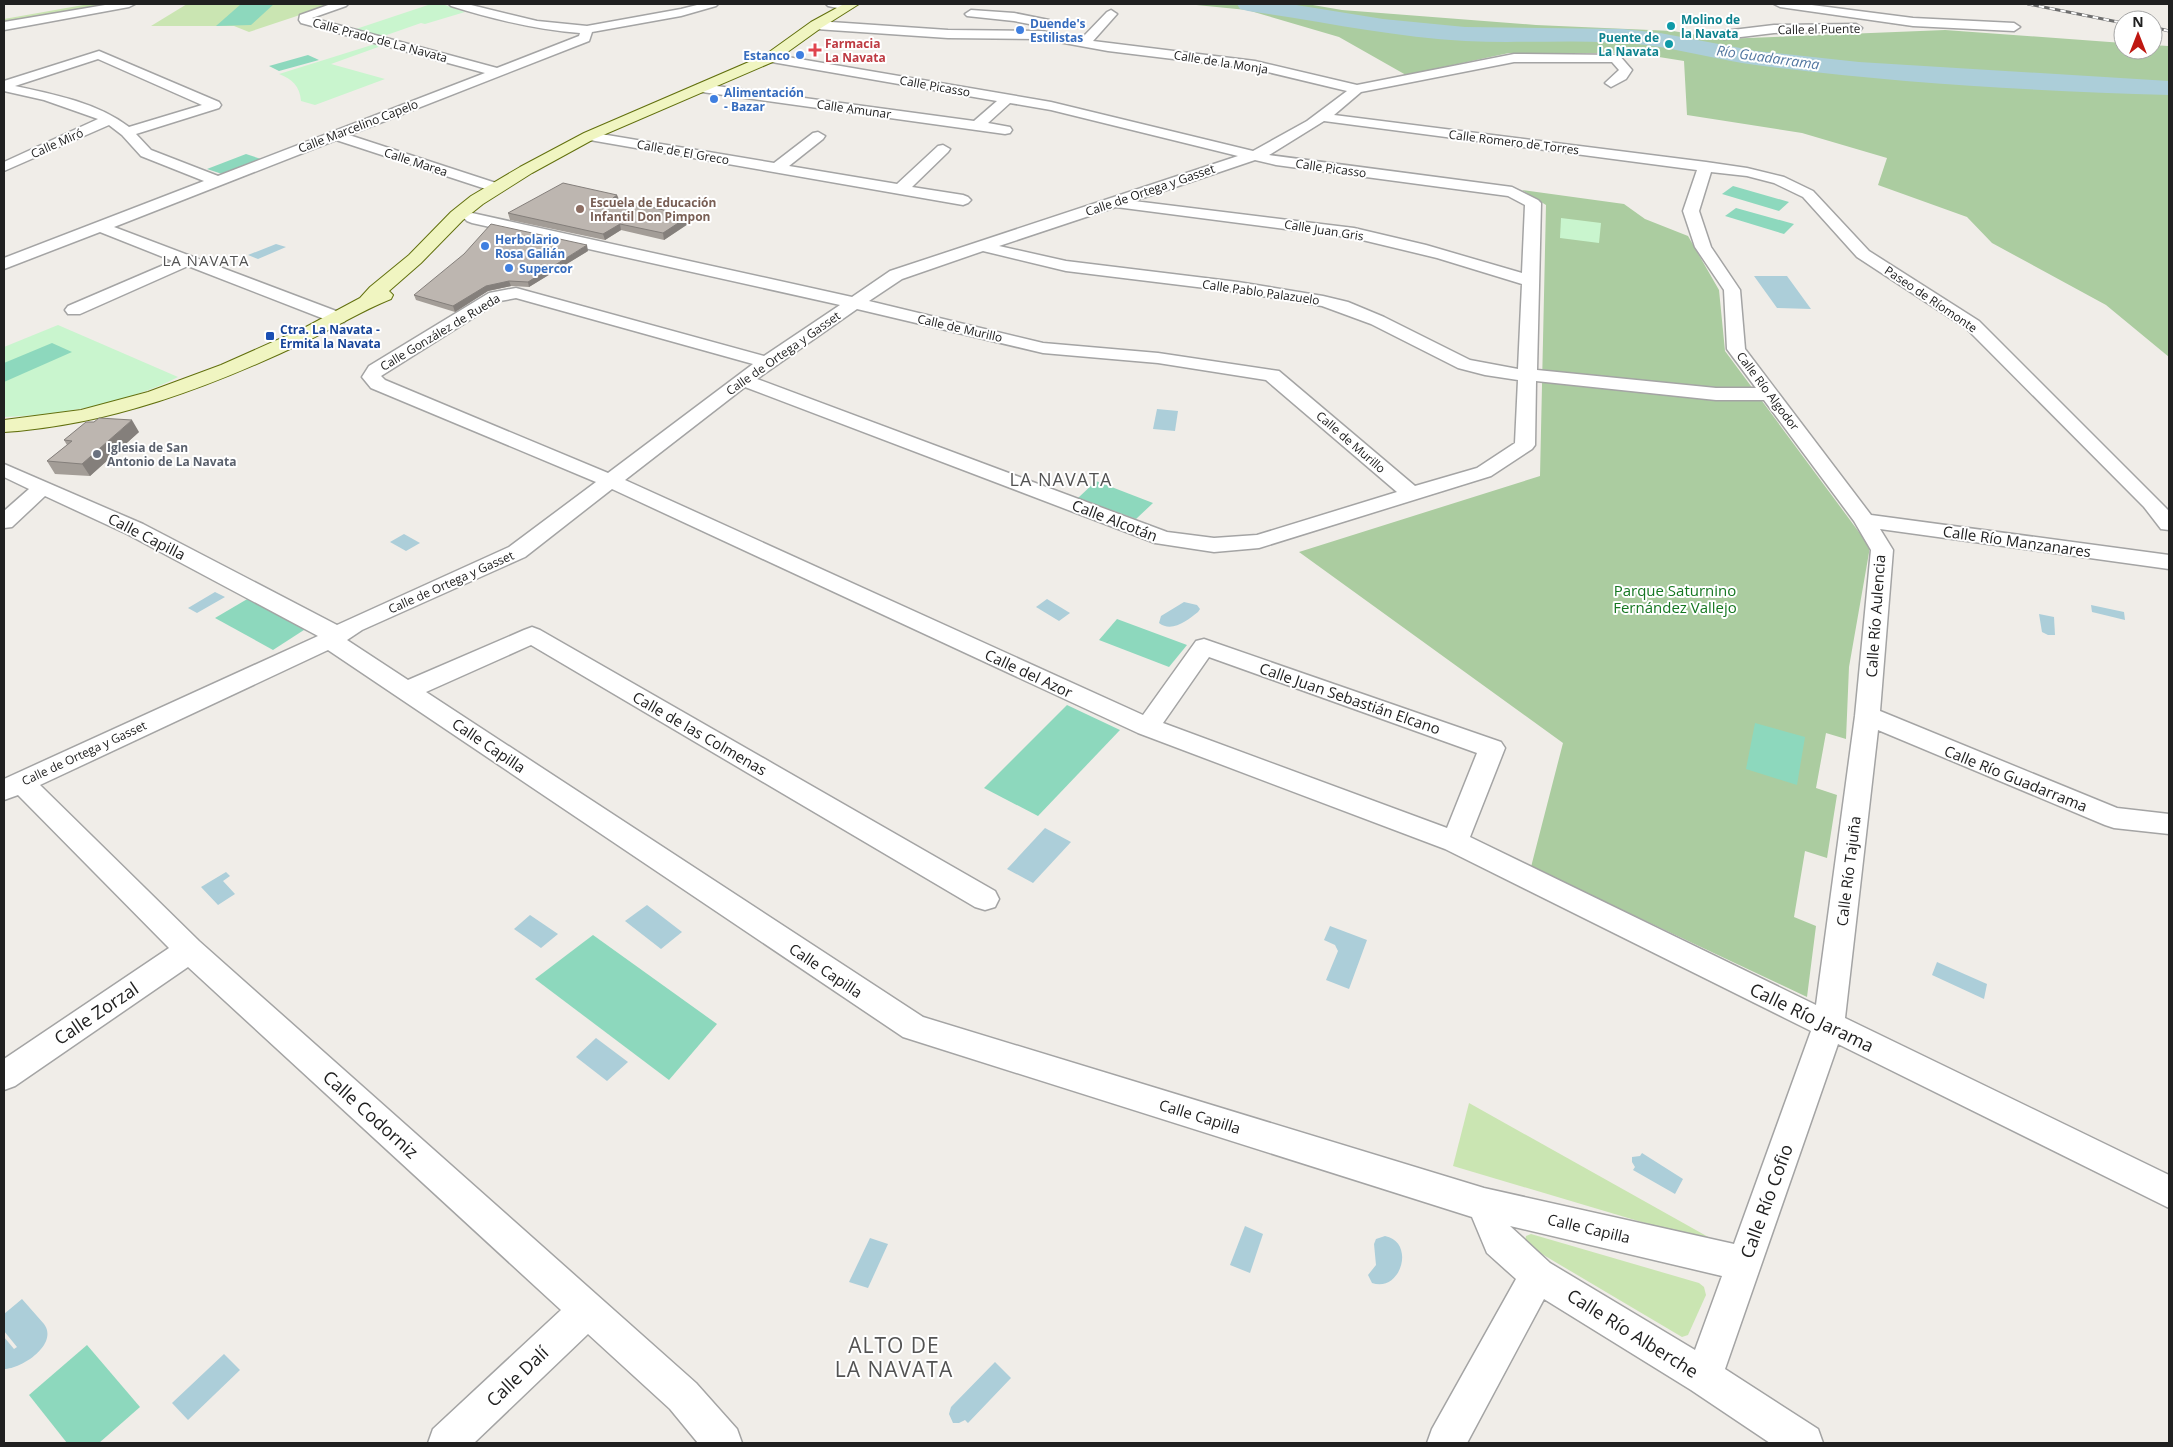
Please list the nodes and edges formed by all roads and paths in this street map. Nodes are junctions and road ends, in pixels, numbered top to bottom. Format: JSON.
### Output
{"nodes":[{"id":1,"x":129,"y":4,"type":"edge"},
{"id":2,"x":342,"y":4,"type":"edge"},
{"id":3,"x":455,"y":4,"type":"edge"},
{"id":4,"x":712,"y":4,"type":"edge"},
{"id":5,"x":832,"y":4,"type":"edge"},
{"id":6,"x":1780,"y":4,"type":"edge"},
{"id":7,"x":850,"y":5,"type":"edge"},
{"id":8,"x":971,"y":14,"type":"dead end"},
{"id":9,"x":1111,"y":14,"type":"dead end"},
{"id":10,"x":1913,"y":22,"type":"junction"},
{"id":11,"x":816,"y":25,"type":"junction"},
{"id":12,"x":4,"y":26,"type":"edge"},
{"id":13,"x":2014,"y":27,"type":"dead end"},
{"id":14,"x":587,"y":30,"type":"junction"},
{"id":15,"x":1042,"y":35,"type":"junction"},
{"id":16,"x":1724,"y":35,"type":"dead end"},
{"id":17,"x":1084,"y":42,"type":"junction"},
{"id":18,"x":770,"y":58,"type":"junction"},
{"id":19,"x":497,"y":72,"type":"junction"},
{"id":20,"x":1611,"y":83,"type":"dead end"},
{"id":21,"x":4,"y":86,"type":"edge"},
{"id":22,"x":702,"y":88,"type":"junction"},
{"id":23,"x":1357,"y":89,"type":"junction"},
{"id":24,"x":1008,"y":98,"type":"junction"},
{"id":25,"x":1321,"y":117,"type":"junction"},
{"id":26,"x":110,"y":119,"type":"junction"},
{"id":27,"x":977,"y":126,"type":"junction"},
{"id":28,"x":1005,"y":130,"type":"dead end"},
{"id":29,"x":127,"y":132,"type":"junction"},
{"id":30,"x":336,"y":135,"type":"junction"},
{"id":31,"x":589,"y":136,"type":"junction"},
{"id":32,"x":818,"y":136,"type":"dead end"},
{"id":33,"x":943,"y":149,"type":"dead end"},
{"id":34,"x":1251,"y":156,"type":"junction"},
{"id":35,"x":1706,"y":166,"type":"junction"},
{"id":36,"x":4,"y":167,"type":"edge"},
{"id":37,"x":777,"y":168,"type":"junction"},
{"id":38,"x":218,"y":181,"type":"junction"},
{"id":39,"x":497,"y":188,"type":"junction"},
{"id":40,"x":901,"y":189,"type":"junction"},
{"id":41,"x":477,"y":200,"type":"junction"},
{"id":42,"x":963,"y":200,"type":"dead end"},
{"id":43,"x":1114,"y":202,"type":"junction"},
{"id":44,"x":472,"y":218,"type":"junction"},
{"id":45,"x":100,"y":226,"type":"junction"},
{"id":46,"x":982,"y":246,"type":"junction"},
{"id":47,"x":418,"y":257,"type":"junction"},
{"id":48,"x":188,"y":260,"type":"junction"},
{"id":49,"x":4,"y":264,"type":"edge"},
{"id":50,"x":1530,"y":281,"type":"junction"},
{"id":51,"x":390,"y":292,"type":"junction"},
{"id":52,"x":367,"y":302,"type":"junction"},
{"id":53,"x":854,"y":303,"type":"junction"},
{"id":54,"x":74,"y":310,"type":"dead end"},
{"id":55,"x":338,"y":318,"type":"junction"},
{"id":56,"x":767,"y":362,"type":"junction"},
{"id":57,"x":1528,"y":375,"type":"junction"},
{"id":58,"x":743,"y":380,"type":"junction"},
{"id":59,"x":1771,"y":394,"type":"junction"},
{"id":60,"x":4,"y":426,"type":"edge"},
{"id":61,"x":4,"y":470,"type":"edge"},
{"id":62,"x":611,"y":481,"type":"junction"},
{"id":63,"x":43,"y":487,"type":"junction"},
{"id":64,"x":1412,"y":494,"type":"junction"},
{"id":65,"x":1864,"y":520,"type":"junction"},
{"id":66,"x":4,"y":522,"type":"edge"},
{"id":67,"x":2169,"y":524,"type":"edge"},
{"id":68,"x":2169,"y":562,"type":"edge"},
{"id":69,"x":330,"y":640,"type":"junction"},
{"id":70,"x":408,"y":690,"type":"junction"},
{"id":71,"x":1867,"y":716,"type":"junction"},
{"id":72,"x":1147,"y":727,"type":"junction"},
{"id":73,"x":13,"y":786,"type":"edge"},
{"id":74,"x":2169,"y":824,"type":"edge"},
{"id":75,"x":1455,"y":842,"type":"junction"},
{"id":76,"x":985,"y":899,"type":"dead end"},
{"id":77,"x":189,"y":950,"type":"junction"},
{"id":78,"x":1829,"y":1026,"type":"junction"},
{"id":79,"x":4,"y":1076,"type":"edge"},
{"id":80,"x":2169,"y":1192,"type":"edge"},
{"id":81,"x":1484,"y":1204,"type":"junction"},
{"id":82,"x":1743,"y":1262,"type":"junction"},
{"id":83,"x":1538,"y":1275,"type":"junction"},
{"id":84,"x":587,"y":1310,"type":"junction"},
{"id":85,"x":1704,"y":1377,"type":"junction"},
{"id":86,"x":447,"y":1443,"type":"edge"},
{"id":87,"x":723,"y":1443,"type":"edge"},
{"id":88,"x":1446,"y":1443,"type":"edge"},
{"id":89,"x":1804,"y":1443,"type":"edge"}],
"edges":[{"from":1,"to":12,"type":"street"},
{"from":2,"to":19,"type":"street","name":"Calle Prado de La Navata"},
{"from":3,"to":14,"type":"street"},
{"from":4,"to":14,"type":"street","name":"Calle Marcelino Capelo"},
{"from":5,"to":7,"type":"street"},
{"from":6,"to":10,"type":"street"},
{"from":7,"to":11,"type":"main road"},
{"from":8,"to":15,"type":"street"},
{"from":9,"to":17,"type":"street"},
{"from":10,"to":13,"type":"street"},
{"from":10,"to":16,"type":"street","name":"Calle el Puente"},
{"from":11,"to":15,"type":"street","name":"Calle de la Monja"},
{"from":11,"to":18,"type":"main road"},
{"from":14,"to":19,"type":"street","name":"Calle Marcelino Capelo"},
{"from":15,"to":17,"type":"street","name":"Calle de la Monja"},
{"from":17,"to":23,"type":"street","name":"Calle de la Monja"},
{"from":18,"to":22,"type":"main road"},
{"from":18,"to":24,"type":"street","name":"Calle Picasso"},
{"from":19,"to":30,"type":"street","name":"Calle Marcelino Capelo"},
{"from":20,"to":23,"type":"street","name":"Calle de Ortega y Gasset"},
{"from":21,"to":26,"type":"street"},
{"from":21,"to":29,"type":"street"},
{"from":22,"to":27,"type":"street","name":"Calle Amunar"},
{"from":22,"to":31,"type":"main road"},
{"from":23,"to":25,"type":"street","name":"Calle de Ortega y Gasset"},
{"from":24,"to":27,"type":"street"},
{"from":24,"to":34,"type":"street","name":"Calle Picasso"},
{"from":25,"to":34,"type":"street","name":"Calle de Ortega y Gasset"},
{"from":25,"to":35,"type":"street","name":"Calle Romero de Torres"},
{"from":26,"to":29,"type":"street"},
{"from":26,"to":36,"type":"street","name":"Calle Miró"},
{"from":27,"to":28,"type":"street","name":"Calle Amunar"},
{"from":29,"to":38,"type":"street"},
{"from":30,"to":38,"type":"street","name":"Calle Marcelino Capelo"},
{"from":30,"to":39,"type":"street","name":"Calle Marea"},
{"from":31,"to":37,"type":"street","name":"Calle de El Greco"},
{"from":31,"to":39,"type":"main road"},
{"from":32,"to":37,"type":"street"},
{"from":33,"to":40,"type":"street"},
{"from":34,"to":43,"type":"street","name":"Calle de Ortega y Gasset"},
{"from":34,"to":50,"type":"street","name":"Calle Picasso"},
{"from":35,"to":59,"type":"street","name":"Calle Río Algodor"},
{"from":35,"to":67,"type":"street","name":"Paseo de Ríomonte"},
{"from":37,"to":40,"type":"street","name":"Calle de El Greco"},
{"from":38,"to":45,"type":"street","name":"Calle Marcelino Capelo"},
{"from":39,"to":41,"type":"main road"},
{"from":39,"to":44,"type":"main road"},
{"from":40,"to":42,"type":"street","name":"Calle de El Greco"},
{"from":41,"to":44,"type":"main road"},
{"from":41,"to":47,"type":"main road"},
{"from":43,"to":46,"type":"street","name":"Calle de Ortega y Gasset"},
{"from":43,"to":50,"type":"street","name":"Calle Juan Gris"},
{"from":44,"to":47,"type":"main road"},
{"from":44,"to":51,"type":"main road"},
{"from":44,"to":53,"type":"street","name":"Calle de Murillo"},
{"from":45,"to":48,"type":"street"},
{"from":45,"to":49,"type":"street","name":"Calle Marcelino Capelo"},
{"from":46,"to":53,"type":"street","name":"Calle de Ortega y Gasset"},
{"from":46,"to":57,"type":"street","name":"Calle Pablo Palazuelo"},
{"from":47,"to":51,"type":"main road"},
{"from":47,"to":52,"type":"main road"},
{"from":48,"to":54,"type":"street"},
{"from":48,"to":55,"type":"street"},
{"from":50,"to":57,"type":"street","name":"Calle Picasso"},
{"from":51,"to":52,"type":"main road"},
{"from":52,"to":55,"type":"main road"},
{"from":53,"to":56,"type":"street","name":"Calle de Ortega y Gasset"},
{"from":53,"to":64,"type":"street","name":"Calle de Murillo"},
{"from":55,"to":60,"type":"main road"},
{"from":56,"to":58,"type":"street","name":"Calle de Ortega y Gasset"},
{"from":56,"to":62,"type":"street","name":"Calle González de Rueda"},
{"from":57,"to":59,"type":"street","name":"Calle Pablo Palazuelo"},
{"from":57,"to":64,"type":"street","name":"Calle Picasso"},
{"from":58,"to":62,"type":"street","name":"Calle de Ortega y Gasset"},
{"from":58,"to":64,"type":"street","name":"Calle Alcotán"},
{"from":59,"to":65,"type":"street","name":"Calle Río Algodor"},
{"from":61,"to":63,"type":"street","name":"Calle Capilla"},
{"from":62,"to":69,"type":"street","name":"Calle de Ortega y Gasset"},
{"from":62,"to":72,"type":"street","name":"Calle del Azor"},
{"from":63,"to":66,"type":"street"},
{"from":63,"to":69,"type":"street","name":"Calle Capilla"},
{"from":65,"to":68,"type":"street","name":"Calle Río Manzanares"},
{"from":65,"to":71,"type":"street","name":"Calle Río Aulencia"},
{"from":69,"to":70,"type":"street","name":"Calle Capilla"},
{"from":69,"to":73,"type":"street","name":"Calle de Ortega y Gasset"},
{"from":70,"to":76,"type":"street","name":"Calle de las Colmenas"},
{"from":70,"to":81,"type":"street","name":"Calle Capilla"},
{"from":71,"to":74,"type":"street","name":"Calle Río Guadarrama"},
{"from":71,"to":78,"type":"street","name":"Calle Río Tajuña"},
{"from":72,"to":75,"type":"street","name":"Calle del Azor"},
{"from":72,"to":75,"type":"street","name":"Calle Juan Sebastián Elcano"},
{"from":73,"to":77,"type":"street","name":"Calle Codorniz"},
{"from":75,"to":78,"type":"street","name":"Calle Río Jarama"},
{"from":77,"to":79,"type":"street","name":"Calle Zorzal"},
{"from":77,"to":84,"type":"street","name":"Calle Codorniz"},
{"from":78,"to":80,"type":"street","name":"Calle Río Jarama"},
{"from":78,"to":82,"type":"street","name":"Calle Río Cofio"},
{"from":81,"to":82,"type":"street","name":"Calle Capilla"},
{"from":81,"to":83,"type":"street","name":"Calle Río Alberche"},
{"from":82,"to":85,"type":"street","name":"Calle Río Cofio"},
{"from":83,"to":85,"type":"street","name":"Calle Río Alberche"},
{"from":83,"to":88,"type":"street"},
{"from":84,"to":86,"type":"street","name":"Calle Dalí"},
{"from":84,"to":87,"type":"street","name":"Calle Codorniz"},
{"from":85,"to":89,"type":"street","name":"Calle Río Alberche"}]}
